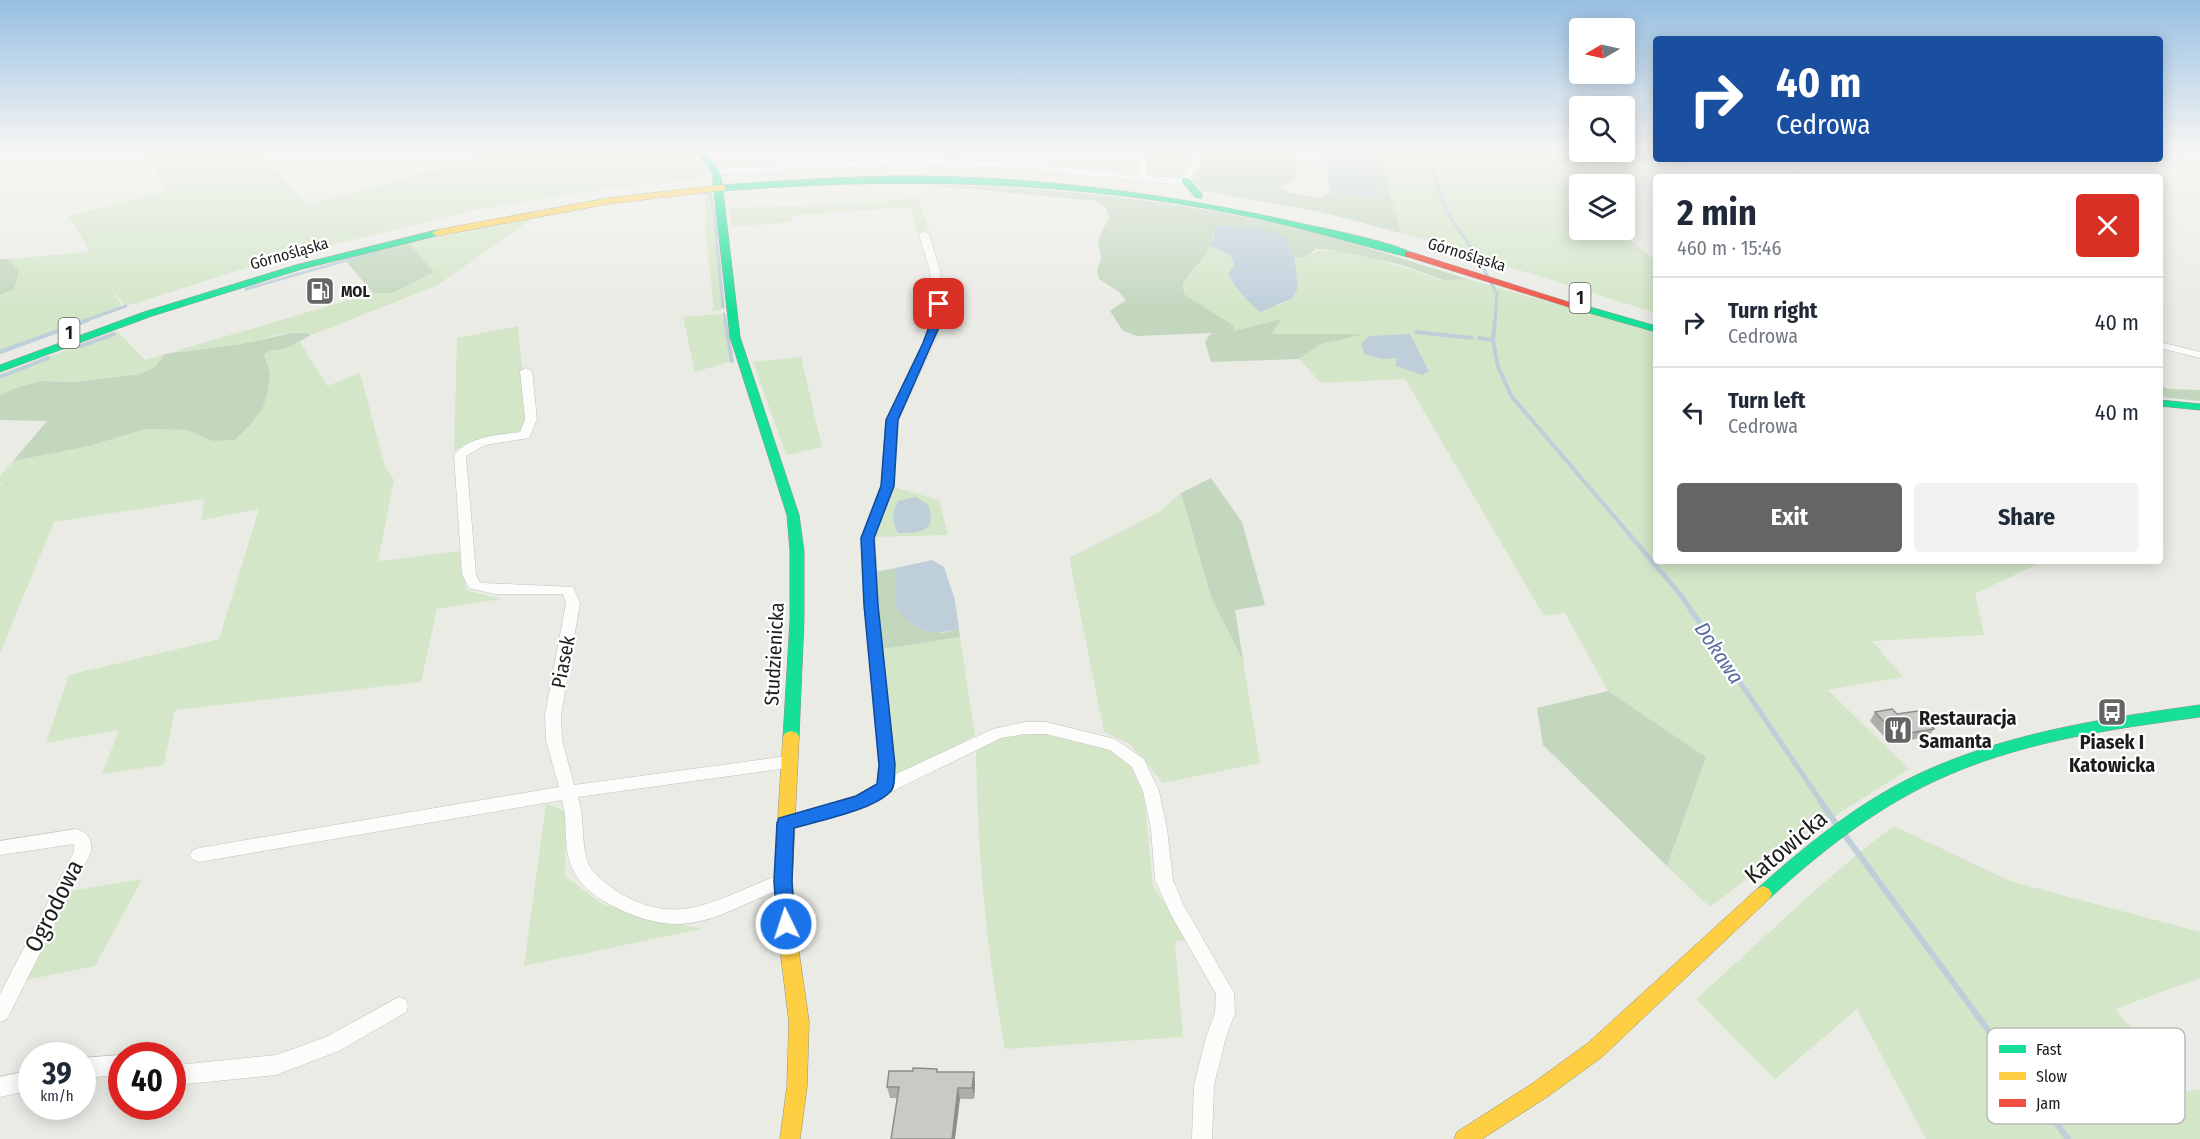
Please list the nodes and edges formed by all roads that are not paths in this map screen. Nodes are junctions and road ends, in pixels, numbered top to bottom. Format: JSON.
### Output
{"nodes":[{"id":1,"x":543,"y":203,"type":"edge"},
{"id":2,"x":588,"y":203,"type":"edge"},
{"id":3,"x":721,"y":203,"type":"edge"},
{"id":4,"x":1189,"y":203,"type":"edge"},
{"id":5,"x":1235,"y":203,"type":"edge"},
{"id":6,"x":924,"y":234,"type":"dead end"},
{"id":7,"x":1472,"y":269,"type":"junction"},
{"id":8,"x":1506,"y":280,"type":"junction"},
{"id":9,"x":232,"y":286,"type":"junction"},
{"id":10,"x":228,"y":303,"type":"dead end"},
{"id":11,"x":1653,"y":319,"type":"edge"},
{"id":12,"x":129,"y":321,"type":"junction"},
{"id":13,"x":166,"y":322,"type":"dead end"},
{"id":14,"x":1653,"y":328,"type":"edge"},
{"id":15,"x":2163,"y":346,"type":"edge"},
{"id":16,"x":2200,"y":355,"type":"edge"},
{"id":17,"x":0,"y":360,"type":"edge"},
{"id":18,"x":0,"y":369,"type":"edge"},
{"id":19,"x":526,"y":371,"type":"dead end"},
{"id":20,"x":2163,"y":403,"type":"edge"},
{"id":21,"x":2200,"y":407,"type":"edge"},
{"id":22,"x":2163,"y":413,"type":"edge"},
{"id":23,"x":2200,"y":417,"type":"edge"},
{"id":24,"x":2200,"y":711,"type":"edge"},
{"id":25,"x":788,"y":762,"type":"junction"},
{"id":26,"x":885,"y":788,"type":"junction"},
{"id":27,"x":568,"y":792,"type":"junction"},
{"id":28,"x":785,"y":823,"type":"junction"},
{"id":29,"x":0,"y":848,"type":"edge"},
{"id":30,"x":200,"y":855,"type":"dead end"},
{"id":31,"x":783,"y":881,"type":"junction"},
{"id":32,"x":399,"y":1006,"type":"dead end"},
{"id":33,"x":0,"y":1014,"type":"edge"},
{"id":34,"x":186,"y":1074,"type":"edge"},
{"id":35,"x":18,"y":1084,"type":"edge"},
{"id":36,"x":0,"y":1088,"type":"edge"},
{"id":37,"x":790,"y":1139,"type":"edge"},
{"id":38,"x":1202,"y":1139,"type":"edge"},
{"id":39,"x":1464,"y":1139,"type":"edge"}],
"edges":[{"from":1,"to":17,"type":"main road","name":"Górnośląska","number":"1"},
{"from":2,"to":9,"type":"main road","name":"Górnośląska","number":"1"},
{"from":3,"to":25,"type":"main road","name":"Studzienicka"},
{"from":4,"to":7,"type":"main road","name":"Górnośląska","number":"1"},
{"from":5,"to":7,"type":"main road","name":"Górnośląska","number":"1"},
{"from":6,"to":26,"type":"street"},
{"from":7,"to":8,"type":"main road","name":"Górnośląska","number":"1"},
{"from":8,"to":11,"type":"main road","name":"Górnośląska","number":"1"},
{"from":8,"to":14,"type":"main road","name":"Górnośląska","number":"1"},
{"from":9,"to":10,"type":"main road"},
{"from":9,"to":12,"type":"main road","name":"Górnośląska","number":"1"},
{"from":12,"to":13,"type":"main road"},
{"from":12,"to":18,"type":"main road","name":"Górnośląska","number":"1"},
{"from":15,"to":16,"type":"street"},
{"from":19,"to":27,"type":"street","name":"Piasek"},
{"from":20,"to":21,"type":"main road"},
{"from":22,"to":23,"type":"main road"},
{"from":24,"to":39,"type":"main road","name":"Katowicka"},
{"from":25,"to":27,"type":"street"},
{"from":25,"to":28,"type":"main road","name":"Studzienicka"},
{"from":26,"to":28,"type":"street"},
{"from":26,"to":38,"type":"street"},
{"from":27,"to":30,"type":"street"},
{"from":27,"to":31,"type":"street","name":"Piasek"},
{"from":28,"to":31,"type":"main road","name":"Studzienicka"},
{"from":29,"to":33,"type":"street","name":"Ogrodowa"},
{"from":31,"to":37,"type":"main road","name":"Studzienicka"},
{"from":32,"to":34,"type":"street"},
{"from":35,"to":36,"type":"street"}]}
